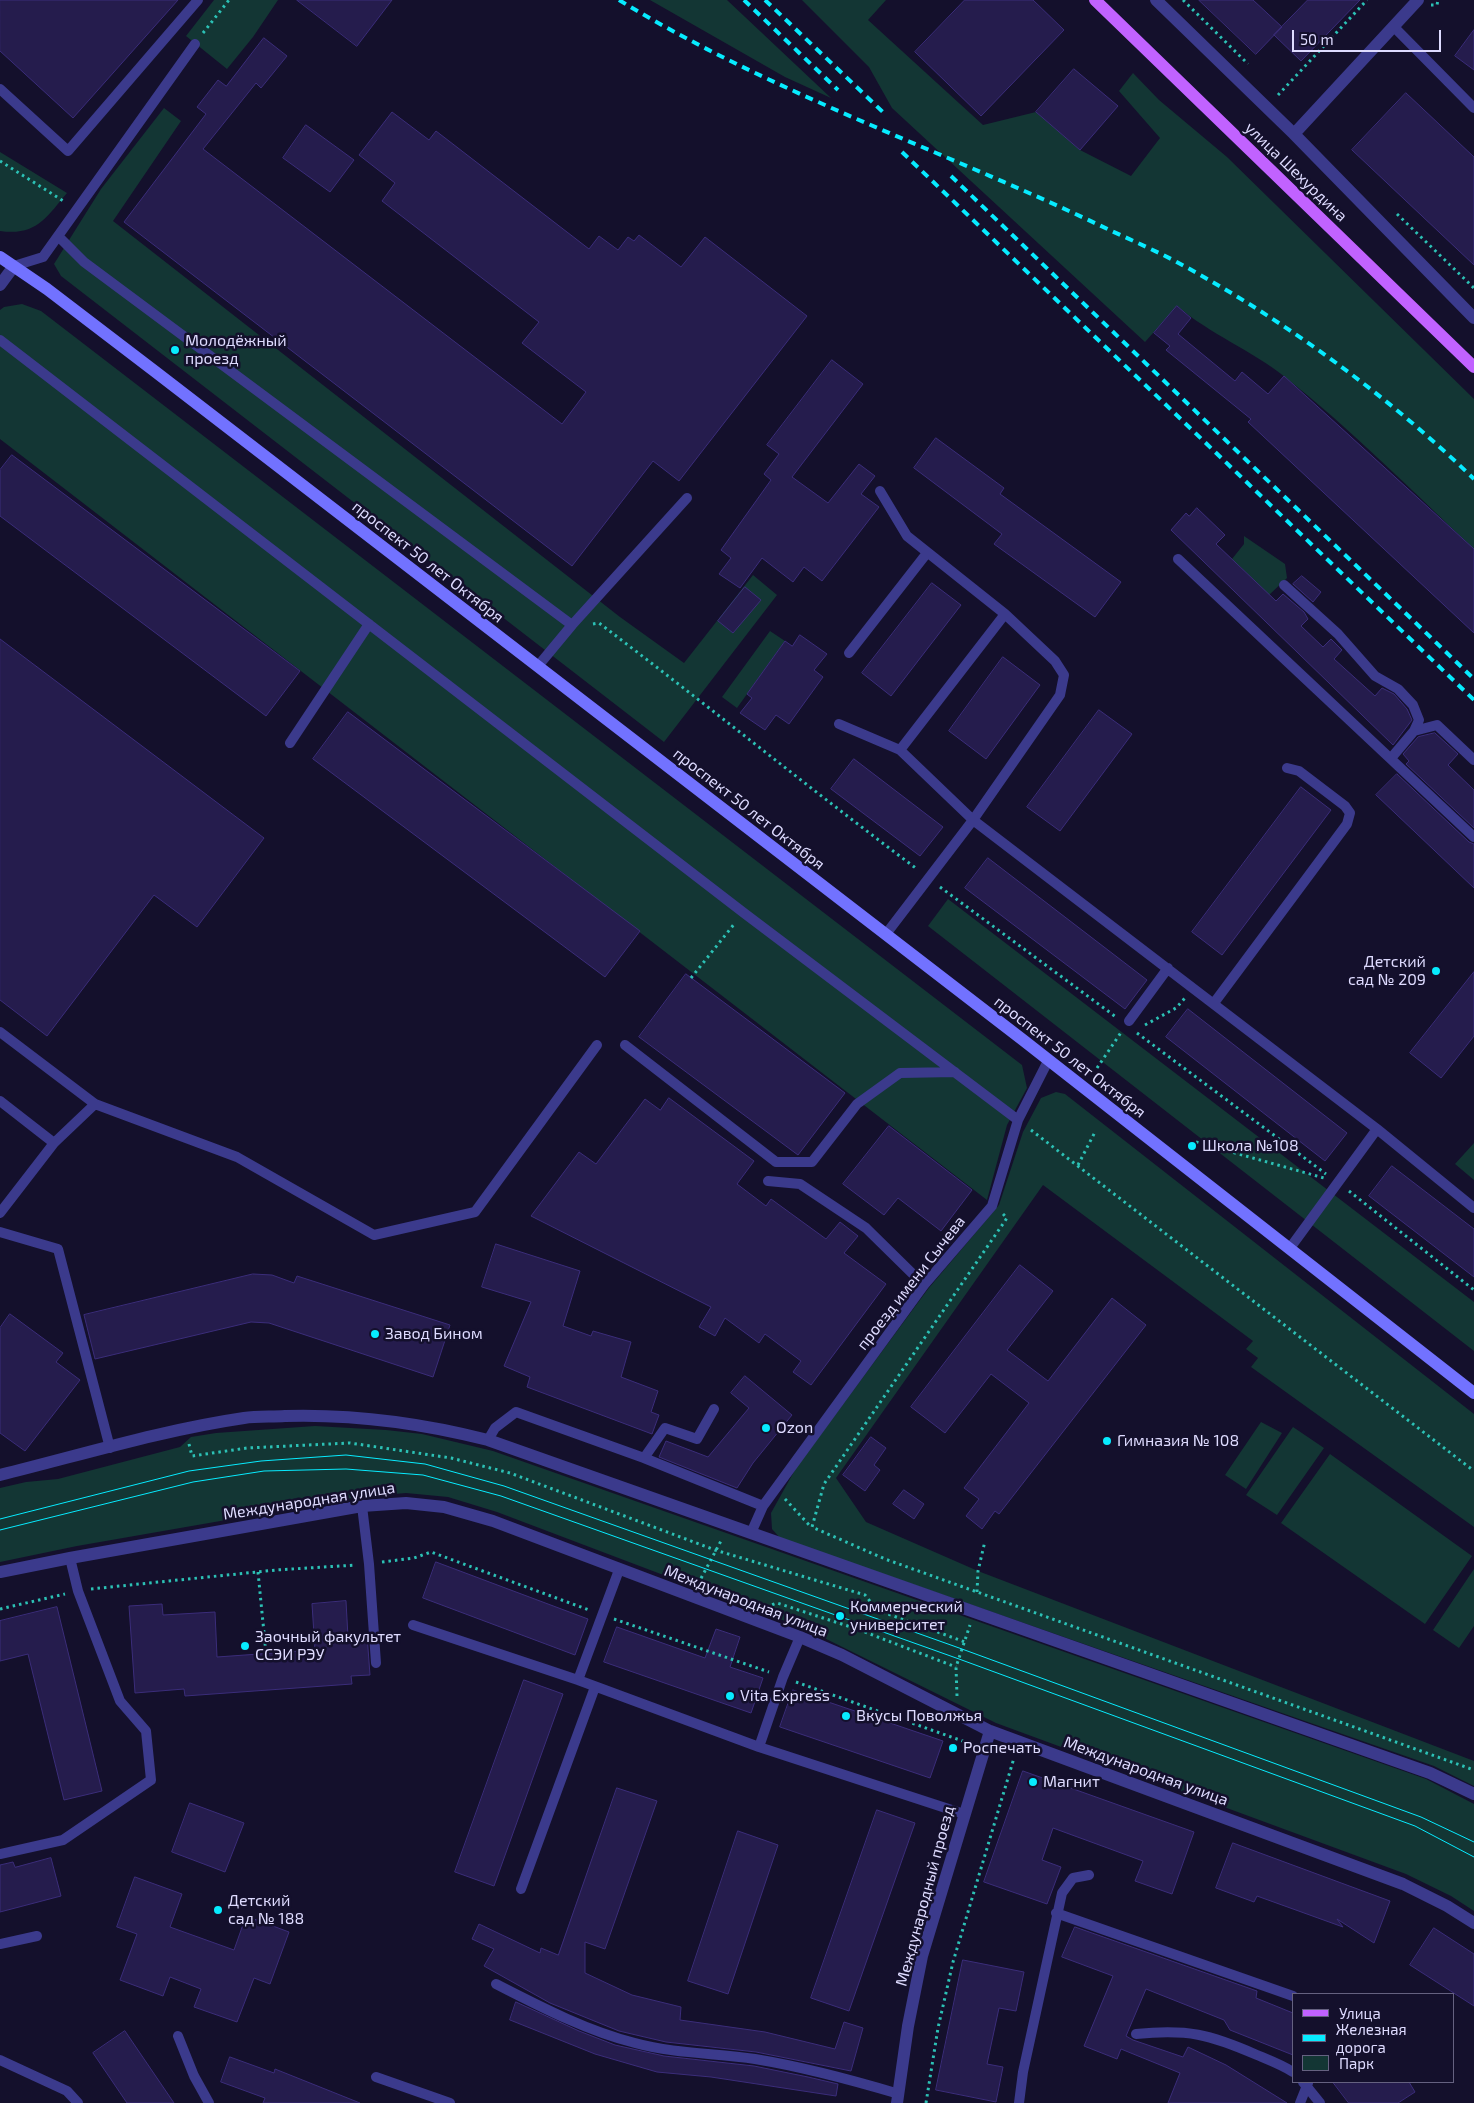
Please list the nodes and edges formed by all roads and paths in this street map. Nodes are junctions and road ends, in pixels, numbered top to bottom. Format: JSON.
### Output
{"nodes":[{"id":1,"x":198,"y":0,"type":"edge"},
{"id":2,"x":229,"y":0,"type":"edge"},
{"id":3,"x":1095,"y":0,"type":"edge"},
{"id":4,"x":1156,"y":0,"type":"edge"},
{"id":5,"x":1367,"y":0,"type":"edge"},
{"id":6,"x":1418,"y":0,"type":"edge"},
{"id":7,"x":1394,"y":27,"type":"junction"},
{"id":8,"x":195,"y":44,"type":"joint"},
{"id":9,"x":0,"y":89,"type":"edge"},
{"id":10,"x":1278,"y":95,"type":"dead end"},
{"id":11,"x":1474,"y":108,"type":"edge"},
{"id":12,"x":1294,"y":134,"type":"junction"},
{"id":13,"x":0,"y":161,"type":"edge"},
{"id":14,"x":76,"y":210,"type":"junction"},
{"id":15,"x":59,"y":237,"type":"junction"},
{"id":16,"x":0,"y":257,"type":"edge"},
{"id":17,"x":14,"y":266,"type":"junction"},
{"id":18,"x":0,"y":286,"type":"edge"},
{"id":19,"x":1474,"y":318,"type":"edge"},
{"id":20,"x":0,"y":340,"type":"edge"},
{"id":21,"x":1474,"y":367,"type":"edge"},
{"id":22,"x":880,"y":491,"type":"dead end"},
{"id":23,"x":688,"y":498,"type":"dead end"},
{"id":24,"x":927,"y":553,"type":"junction"},
{"id":25,"x":1178,"y":559,"type":"dead end"},
{"id":26,"x":1284,"y":585,"type":"dead end"},
{"id":27,"x":1005,"y":614,"type":"junction"},
{"id":28,"x":369,"y":624,"type":"junction"},
{"id":29,"x":572,"y":625,"type":"junction"},
{"id":30,"x":850,"y":653,"type":"dead end"},
{"id":31,"x":538,"y":666,"type":"junction"},
{"id":32,"x":838,"y":724,"type":"dead end"},
{"id":33,"x":1414,"y":730,"type":"junction"},
{"id":34,"x":290,"y":743,"type":"dead end"},
{"id":35,"x":900,"y":750,"type":"junction"},
{"id":36,"x":1392,"y":757,"type":"junction"},
{"id":37,"x":1474,"y":760,"type":"edge"},
{"id":38,"x":1286,"y":768,"type":"dead end"},
{"id":39,"x":973,"y":820,"type":"junction"},
{"id":40,"x":1474,"y":837,"type":"edge"},
{"id":41,"x":928,"y":878,"type":"junction"},
{"id":42,"x":744,"y":913,"type":"junction"},
{"id":43,"x":886,"y":934,"type":"junction"},
{"id":44,"x":1168,"y":968,"type":"junction"},
{"id":45,"x":691,"y":978,"type":"dead end"},
{"id":46,"x":1193,"y":988,"type":"junction"},
{"id":47,"x":1214,"y":1004,"type":"junction"},
{"id":48,"x":1124,"y":1021,"type":"junction"},
{"id":49,"x":0,"y":1032,"type":"edge"},
{"id":50,"x":597,"y":1045,"type":"dead end"},
{"id":51,"x":625,"y":1045,"type":"dead end"},
{"id":52,"x":1048,"y":1061,"type":"junction"},
{"id":53,"x":1096,"y":1068,"type":"dead end"},
{"id":54,"x":955,"y":1072,"type":"junction"},
{"id":55,"x":0,"y":1101,"type":"edge"},
{"id":56,"x":95,"y":1104,"type":"junction"},
{"id":57,"x":1018,"y":1120,"type":"junction"},
{"id":58,"x":1377,"y":1129,"type":"junction"},
{"id":59,"x":1094,"y":1132,"type":"dead end"},
{"id":60,"x":1196,"y":1142,"type":"dead end"},
{"id":61,"x":54,"y":1143,"type":"junction"},
{"id":62,"x":1078,"y":1165,"type":"junction"},
{"id":63,"x":768,"y":1181,"type":"dead end"},
{"id":64,"x":1337,"y":1181,"type":"junction"},
{"id":65,"x":992,"y":1206,"type":"junction"},
{"id":66,"x":1474,"y":1208,"type":"edge"},
{"id":67,"x":0,"y":1213,"type":"edge"},
{"id":68,"x":0,"y":1232,"type":"edge"},
{"id":69,"x":1290,"y":1248,"type":"junction"},
{"id":70,"x":924,"y":1285,"type":"junction"},
{"id":71,"x":1474,"y":1290,"type":"edge"},
{"id":72,"x":1474,"y":1392,"type":"edge"},
{"id":73,"x":714,"y":1409,"type":"dead end"},
{"id":74,"x":488,"y":1440,"type":"junction"},
{"id":75,"x":110,"y":1448,"type":"junction"},
{"id":76,"x":192,"y":1456,"type":"dead end"},
{"id":77,"x":644,"y":1458,"type":"junction"},
{"id":78,"x":1474,"y":1471,"type":"edge"},
{"id":79,"x":0,"y":1475,"type":"edge"},
{"id":80,"x":775,"y":1489,"type":"junction"},
{"id":81,"x":362,"y":1506,"type":"junction"},
{"id":82,"x":763,"y":1506,"type":"junction"},
{"id":83,"x":730,"y":1526,"type":"junction"},
{"id":84,"x":812,"y":1527,"type":"junction"},
{"id":85,"x":750,"y":1533,"type":"junction"},
{"id":86,"x":985,"y":1541,"type":"dead end"},
{"id":87,"x":715,"y":1550,"type":"junction"},
{"id":88,"x":70,"y":1558,"type":"junction"},
{"id":89,"x":369,"y":1564,"type":"junction"},
{"id":90,"x":619,"y":1570,"type":"junction"},
{"id":91,"x":0,"y":1572,"type":"edge"},
{"id":92,"x":258,"y":1572,"type":"junction"},
{"id":93,"x":707,"y":1588,"type":"dead end"},
{"id":94,"x":78,"y":1590,"type":"junction"},
{"id":95,"x":977,"y":1592,"type":"junction"},
{"id":96,"x":763,"y":1608,"type":"dead end"},
{"id":97,"x":0,"y":1609,"type":"edge"},
{"id":98,"x":973,"y":1613,"type":"junction"},
{"id":99,"x":602,"y":1615,"type":"junction"},
{"id":100,"x":413,"y":1624,"type":"dead end"},
{"id":101,"x":800,"y":1637,"type":"junction"},
{"id":102,"x":965,"y":1642,"type":"junction"},
{"id":103,"x":266,"y":1653,"type":"dead end"},
{"id":104,"x":376,"y":1663,"type":"dead end"},
{"id":105,"x":956,"y":1667,"type":"junction"},
{"id":106,"x":783,"y":1677,"type":"junction"},
{"id":107,"x":578,"y":1680,"type":"junction"},
{"id":108,"x":595,"y":1687,"type":"junction"},
{"id":109,"x":958,"y":1716,"type":"junction"},
{"id":110,"x":990,"y":1731,"type":"junction"},
{"id":111,"x":759,"y":1747,"type":"junction"},
{"id":112,"x":1014,"y":1758,"type":"dead end"},
{"id":113,"x":1474,"y":1770,"type":"edge"},
{"id":114,"x":1474,"y":1794,"type":"edge"},
{"id":115,"x":964,"y":1814,"type":"junction"},
{"id":116,"x":0,"y":1854,"type":"edge"},
{"id":117,"x":1089,"y":1875,"type":"dead end"},
{"id":118,"x":521,"y":1889,"type":"dead end"},
{"id":119,"x":1056,"y":1913,"type":"junction"},
{"id":120,"x":1474,"y":1923,"type":"edge"},
{"id":121,"x":37,"y":1936,"type":"dead end"},
{"id":122,"x":0,"y":1944,"type":"edge"},
{"id":123,"x":496,"y":1984,"type":"dead end"},
{"id":124,"x":1292,"y":1996,"type":"edge"},
{"id":125,"x":1136,"y":2034,"type":"dead end"},
{"id":126,"x":178,"y":2036,"type":"dead end"},
{"id":127,"x":0,"y":2060,"type":"edge"},
{"id":128,"x":1292,"y":2072,"type":"edge"},
{"id":129,"x":376,"y":2077,"type":"dead end"},
{"id":130,"x":1306,"y":2083,"type":"edge"},
{"id":131,"x":898,"y":2099,"type":"edge"},
{"id":132,"x":78,"y":2103,"type":"edge"},
{"id":133,"x":209,"y":2103,"type":"edge"},
{"id":134,"x":450,"y":2103,"type":"edge"},
{"id":135,"x":926,"y":2103,"type":"edge"},
{"id":136,"x":1019,"y":2103,"type":"edge"},
{"id":137,"x":1300,"y":2103,"type":"edge"},
{"id":138,"x":1320,"y":2103,"type":"edge"}],
"edges":[{"from":1,"to":9,"type":"lane"},
{"from":2,"to":8,"type":"path"},
{"from":3,"to":21,"type":"main road","name":"улица Шехурдина"},
{"from":4,"to":12,"type":"street"},
{"from":5,"to":10,"type":"path"},
{"from":6,"to":7,"type":"street"},
{"from":7,"to":11,"type":"lane"},
{"from":7,"to":12,"type":"street"},
{"from":8,"to":14,"type":"lane"},
{"from":12,"to":19,"type":"street"},
{"from":13,"to":14,"type":"path"},
{"from":14,"to":15,"type":"lane"},
{"from":15,"to":17,"type":"lane"},
{"from":15,"to":29,"type":"lane"},
{"from":16,"to":17,"type":"main road","name":"проспект 50 лет Октября"},
{"from":17,"to":18,"type":"street"},
{"from":17,"to":31,"type":"main road","name":"проспект 50 лет Октября"},
{"from":20,"to":28,"type":"lane"},
{"from":22,"to":24,"type":"lane"},
{"from":23,"to":29,"type":"lane"},
{"from":24,"to":27,"type":"lane"},
{"from":24,"to":30,"type":"lane"},
{"from":25,"to":36,"type":"lane"},
{"from":26,"to":33,"type":"lane"},
{"from":27,"to":35,"type":"lane"},
{"from":27,"to":39,"type":"lane"},
{"from":28,"to":34,"type":"lane"},
{"from":28,"to":42,"type":"lane"},
{"from":29,"to":31,"type":"lane"},
{"from":29,"to":41,"type":"path"},
{"from":31,"to":43,"type":"main road","name":"проспект 50 лет Октября"},
{"from":32,"to":35,"type":"lane"},
{"from":33,"to":36,"type":"lane"},
{"from":33,"to":37,"type":"lane"},
{"from":35,"to":39,"type":"lane"},
{"from":36,"to":40,"type":"lane"},
{"from":38,"to":47,"type":"lane"},
{"from":39,"to":41,"type":"lane"},
{"from":39,"to":44,"type":"lane"},
{"from":41,"to":43,"type":"lane"},
{"from":41,"to":48,"type":"path"},
{"from":42,"to":45,"type":"path"},
{"from":42,"to":54,"type":"lane"},
{"from":43,"to":52,"type":"main road","name":"проспект 50 лет Октября"},
{"from":44,"to":46,"type":"lane"},
{"from":44,"to":48,"type":"lane"},
{"from":46,"to":47,"type":"lane"},
{"from":46,"to":64,"type":"path"},
{"from":47,"to":58,"type":"lane"},
{"from":48,"to":53,"type":"path"},
{"from":49,"to":56,"type":"lane"},
{"from":50,"to":56,"type":"lane"},
{"from":51,"to":54,"type":"lane"},
{"from":52,"to":57,"type":"lane","name":"проезд имени Сычева"},
{"from":52,"to":69,"type":"main road","name":"проспект 50 лет Октября"},
{"from":54,"to":57,"type":"lane"},
{"from":55,"to":61,"type":"lane"},
{"from":56,"to":61,"type":"lane"},
{"from":57,"to":62,"type":"path"},
{"from":57,"to":65,"type":"lane","name":"проезд имени Сычева"},
{"from":58,"to":64,"type":"lane"},
{"from":58,"to":66,"type":"lane"},
{"from":59,"to":62,"type":"path"},
{"from":60,"to":64,"type":"path"},
{"from":61,"to":67,"type":"lane"},
{"from":62,"to":78,"type":"path"},
{"from":63,"to":70,"type":"lane"},
{"from":64,"to":69,"type":"lane"},
{"from":64,"to":71,"type":"path"},
{"from":65,"to":70,"type":"lane","name":"проезд имени Сычева"},
{"from":65,"to":84,"type":"path"},
{"from":68,"to":75,"type":"lane"},
{"from":69,"to":72,"type":"main road","name":"проспект 50 лет Октября"},
{"from":70,"to":80,"type":"lane","name":"проезд имени Сычева"},
{"from":73,"to":77,"type":"lane"},
{"from":74,"to":75,"type":"street"},
{"from":74,"to":77,"type":"lane"},
{"from":74,"to":83,"type":"street"},
{"from":75,"to":79,"type":"street"},
{"from":76,"to":87,"type":"path"},
{"from":77,"to":82,"type":"lane"},
{"from":80,"to":82,"type":"lane","name":"проезд имени Сычева"},
{"from":80,"to":84,"type":"path"},
{"from":81,"to":88,"type":"street","name":"Международная улица"},
{"from":81,"to":89,"type":"lane"},
{"from":81,"to":90,"type":"street","name":"Международная улица"},
{"from":82,"to":85,"type":"lane","name":"проезд имени Сычева"},
{"from":83,"to":85,"type":"street"},
{"from":83,"to":87,"type":"path"},
{"from":84,"to":95,"type":"path"},
{"from":85,"to":98,"type":"street"},
{"from":86,"to":95,"type":"path"},
{"from":87,"to":93,"type":"path"},
{"from":87,"to":102,"type":"path"},
{"from":88,"to":91,"type":"street","name":"Международная улица"},
{"from":88,"to":94,"type":"lane"},
{"from":89,"to":92,"type":"path"},
{"from":89,"to":99,"type":"path"},
{"from":89,"to":104,"type":"lane"},
{"from":90,"to":99,"type":"lane"},
{"from":90,"to":101,"type":"street","name":"Международная улица"},
{"from":92,"to":94,"type":"path"},
{"from":92,"to":103,"type":"path"},
{"from":94,"to":97,"type":"path"},
{"from":94,"to":116,"type":"lane"},
{"from":95,"to":98,"type":"path"},
{"from":95,"to":113,"type":"path"},
{"from":96,"to":105,"type":"path"},
{"from":98,"to":102,"type":"path"},
{"from":98,"to":114,"type":"street"},
{"from":99,"to":106,"type":"path"},
{"from":99,"to":107,"type":"lane"},
{"from":100,"to":107,"type":"lane"},
{"from":101,"to":106,"type":"lane"},
{"from":101,"to":109,"type":"street","name":"Международная улица"},
{"from":102,"to":105,"type":"path"},
{"from":105,"to":109,"type":"path"},
{"from":106,"to":109,"type":"path"},
{"from":106,"to":111,"type":"lane"},
{"from":107,"to":108,"type":"lane"},
{"from":108,"to":111,"type":"lane"},
{"from":108,"to":118,"type":"lane"},
{"from":109,"to":110,"type":"street","name":"Международная улица"},
{"from":110,"to":115,"type":"street","name":"Международный проезд"},
{"from":110,"to":120,"type":"street","name":"Международная улица"},
{"from":111,"to":115,"type":"lane"},
{"from":112,"to":135,"type":"path"},
{"from":115,"to":131,"type":"street","name":"Международный проезд"},
{"from":117,"to":119,"type":"lane"},
{"from":119,"to":124,"type":"lane"},
{"from":119,"to":136,"type":"lane"},
{"from":121,"to":122,"type":"lane"},
{"from":123,"to":131,"type":"lane"},
{"from":125,"to":128,"type":"lane"},
{"from":126,"to":133,"type":"lane"},
{"from":127,"to":132,"type":"lane"},
{"from":129,"to":134,"type":"lane"},
{"from":130,"to":137,"type":"lane"},
{"from":130,"to":138,"type":"lane"}]}
